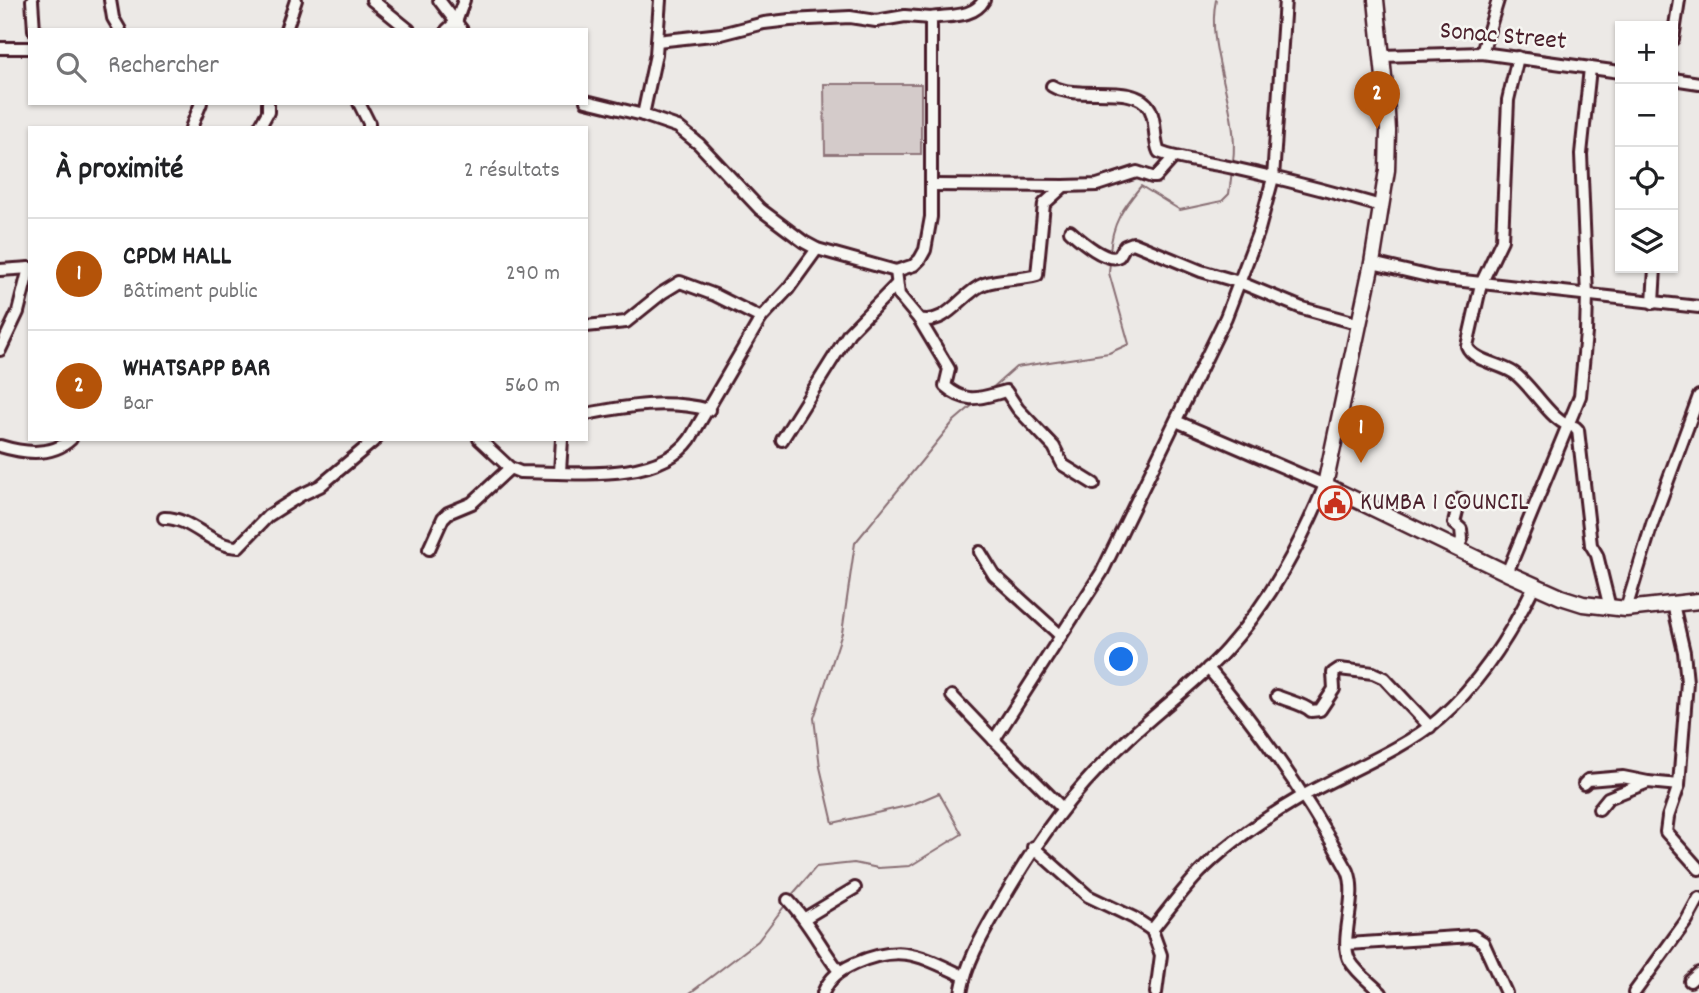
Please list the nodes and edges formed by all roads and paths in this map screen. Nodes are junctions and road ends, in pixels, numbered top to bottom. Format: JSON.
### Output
{"nodes":[{"id":1,"x":32,"y":0,"type":"edge"},
{"id":2,"x":110,"y":0,"type":"edge"},
{"id":3,"x":296,"y":0,"type":"edge"},
{"id":4,"x":372,"y":0,"type":"edge"},
{"id":5,"x":439,"y":0,"type":"edge"},
{"id":6,"x":464,"y":0,"type":"edge"},
{"id":7,"x":660,"y":0,"type":"edge"},
{"id":8,"x":984,"y":0,"type":"edge"},
{"id":9,"x":1285,"y":0,"type":"edge"},
{"id":10,"x":1376,"y":0,"type":"edge"},
{"id":11,"x":1498,"y":0,"type":"edge"},
{"id":12,"x":1679,"y":0,"type":"edge"},
{"id":13,"x":931,"y":18,"type":"junction"},
{"id":14,"x":1676,"y":21,"type":"edge"},
{"id":15,"x":455,"y":27,"type":"edge"},
{"id":16,"x":34,"y":28,"type":"edge"},
{"id":17,"x":119,"y":28,"type":"edge"},
{"id":18,"x":287,"y":28,"type":"edge"},
{"id":19,"x":407,"y":28,"type":"edge"},
{"id":20,"x":657,"y":41,"type":"junction"},
{"id":21,"x":0,"y":48,"type":"edge"},
{"id":22,"x":28,"y":48,"type":"edge"},
{"id":23,"x":1482,"y":53,"type":"junction"},
{"id":24,"x":1382,"y":56,"type":"junction"},
{"id":25,"x":1518,"y":57,"type":"junction"},
{"id":26,"x":1590,"y":68,"type":"junction"},
{"id":27,"x":1615,"y":71,"type":"edge"},
{"id":28,"x":1678,"y":80,"type":"edge"},
{"id":29,"x":1699,"y":83,"type":"edge"},
{"id":30,"x":1052,"y":86,"type":"dead end"},
{"id":31,"x":588,"y":101,"type":"edge"},
{"id":32,"x":200,"y":105,"type":"edge"},
{"id":33,"x":268,"y":105,"type":"edge"},
{"id":34,"x":360,"y":105,"type":"edge"},
{"id":35,"x":643,"y":115,"type":"junction"},
{"id":36,"x":192,"y":126,"type":"edge"},
{"id":37,"x":260,"y":126,"type":"edge"},
{"id":38,"x":369,"y":126,"type":"edge"},
{"id":39,"x":1174,"y":158,"type":"junction"},
{"id":40,"x":1273,"y":178,"type":"junction"},
{"id":41,"x":932,"y":186,"type":"junction"},
{"id":42,"x":1064,"y":186,"type":"junction"},
{"id":43,"x":1381,"y":206,"type":"junction"},
{"id":44,"x":1069,"y":231,"type":"dead end"},
{"id":45,"x":817,"y":249,"type":"junction"},
{"id":46,"x":1372,"y":263,"type":"junction"},
{"id":47,"x":28,"y":268,"type":"edge"},
{"id":48,"x":0,"y":270,"type":"edge"},
{"id":49,"x":896,"y":271,"type":"junction"},
{"id":50,"x":1655,"y":273,"type":"edge"},
{"id":51,"x":28,"y":275,"type":"edge"},
{"id":52,"x":1239,"y":282,"type":"junction"},
{"id":53,"x":897,"y":284,"type":"junction"},
{"id":54,"x":1481,"y":284,"type":"junction"},
{"id":55,"x":1587,"y":295,"type":"junction"},
{"id":56,"x":1653,"y":303,"type":"junction"},
{"id":57,"x":1699,"y":307,"type":"edge"},
{"id":58,"x":761,"y":318,"type":"junction"},
{"id":59,"x":919,"y":319,"type":"junction"},
{"id":60,"x":1360,"y":324,"type":"junction"},
{"id":61,"x":588,"y":326,"type":"edge"},
{"id":62,"x":0,"y":350,"type":"edge"},
{"id":63,"x":1699,"y":396,"type":"edge"},
{"id":64,"x":709,"y":410,"type":"junction"},
{"id":65,"x":588,"y":414,"type":"edge"},
{"id":66,"x":1177,"y":421,"type":"junction"},
{"id":67,"x":1568,"y":427,"type":"junction"},
{"id":68,"x":782,"y":440,"type":"dead end"},
{"id":69,"x":68,"y":441,"type":"edge"},
{"id":70,"x":374,"y":441,"type":"edge"},
{"id":71,"x":481,"y":441,"type":"edge"},
{"id":72,"x":562,"y":441,"type":"edge"},
{"id":73,"x":0,"y":446,"type":"edge"},
{"id":74,"x":510,"y":468,"type":"junction"},
{"id":75,"x":560,"y":472,"type":"junction"},
{"id":76,"x":1094,"y":484,"type":"dead end"},
{"id":77,"x":1325,"y":485,"type":"junction"},
{"id":78,"x":1460,"y":499,"type":"dead end"},
{"id":79,"x":164,"y":518,"type":"dead end"},
{"id":80,"x":429,"y":549,"type":"dead end"},
{"id":81,"x":1457,"y":550,"type":"junction"},
{"id":82,"x":980,"y":552,"type":"dead end"},
{"id":83,"x":1507,"y":573,"type":"junction"},
{"id":84,"x":1534,"y":586,"type":"junction"},
{"id":85,"x":1699,"y":601,"type":"edge"},
{"id":86,"x":1673,"y":604,"type":"junction"},
{"id":87,"x":1611,"y":608,"type":"junction"},
{"id":88,"x":1626,"y":609,"type":"junction"},
{"id":89,"x":1060,"y":635,"type":"junction"},
{"id":90,"x":1209,"y":668,"type":"junction"},
{"id":91,"x":1276,"y":695,"type":"dead end"},
{"id":92,"x":952,"y":696,"type":"dead end"},
{"id":93,"x":1430,"y":727,"type":"junction"},
{"id":94,"x":994,"y":740,"type":"junction"},
{"id":95,"x":1648,"y":782,"type":"junction"},
{"id":96,"x":1584,"y":784,"type":"dead end"},
{"id":97,"x":1679,"y":785,"type":"junction"},
{"id":98,"x":1303,"y":796,"type":"junction"},
{"id":99,"x":1062,"y":808,"type":"junction"},
{"id":100,"x":1600,"y":808,"type":"dead end"},
{"id":101,"x":1033,"y":847,"type":"junction"},
{"id":102,"x":1699,"y":869,"type":"edge"},
{"id":103,"x":855,"y":888,"type":"dead end"},
{"id":104,"x":1699,"y":898,"type":"edge"},
{"id":105,"x":788,"y":901,"type":"dead end"},
{"id":106,"x":805,"y":918,"type":"junction"},
{"id":107,"x":1152,"y":930,"type":"junction"},
{"id":108,"x":1347,"y":944,"type":"junction"},
{"id":109,"x":839,"y":971,"type":"junction"},
{"id":110,"x":964,"y":976,"type":"junction"},
{"id":111,"x":823,"y":993,"type":"edge"},
{"id":112,"x":961,"y":993,"type":"edge"},
{"id":113,"x":1156,"y":993,"type":"edge"},
{"id":114,"x":1381,"y":993,"type":"edge"},
{"id":115,"x":1506,"y":993,"type":"edge"},
{"id":116,"x":1634,"y":993,"type":"edge"}],
"edges":[{"from":1,"to":16,"type":"street"},
{"from":2,"to":17,"type":"street"},
{"from":3,"to":18,"type":"street"},
{"from":4,"to":19,"type":"street"},
{"from":5,"to":15,"type":"street"},
{"from":6,"to":15,"type":"street"},
{"from":7,"to":20,"type":"street"},
{"from":8,"to":13,"type":"street"},
{"from":9,"to":40,"type":"street"},
{"from":10,"to":24,"type":"main road"},
{"from":11,"to":23,"type":"street"},
{"from":12,"to":14,"type":"street"},
{"from":13,"to":20,"type":"street"},
{"from":13,"to":41,"type":"street"},
{"from":20,"to":35,"type":"street"},
{"from":21,"to":22,"type":"street"},
{"from":23,"to":24,"type":"street","name":"Sonac Street"},
{"from":23,"to":25,"type":"street","name":"Sonac Street"},
{"from":24,"to":43,"type":"main road"},
{"from":25,"to":26,"type":"street","name":"Sonac Street"},
{"from":25,"to":54,"type":"street"},
{"from":26,"to":27,"type":"street","name":"Sonac Street"},
{"from":26,"to":55,"type":"street"},
{"from":28,"to":29,"type":"street"},
{"from":30,"to":39,"type":"street"},
{"from":31,"to":35,"type":"street"},
{"from":32,"to":36,"type":"street"},
{"from":33,"to":37,"type":"street"},
{"from":34,"to":38,"type":"street"},
{"from":35,"to":45,"type":"street"},
{"from":39,"to":40,"type":"street"},
{"from":39,"to":42,"type":"street"},
{"from":40,"to":43,"type":"street"},
{"from":40,"to":52,"type":"street"},
{"from":41,"to":42,"type":"street"},
{"from":41,"to":49,"type":"street"},
{"from":42,"to":59,"type":"street"},
{"from":43,"to":46,"type":"main road"},
{"from":44,"to":52,"type":"street"},
{"from":45,"to":49,"type":"street"},
{"from":45,"to":58,"type":"street"},
{"from":46,"to":54,"type":"street"},
{"from":46,"to":60,"type":"main road"},
{"from":47,"to":48,"type":"street"},
{"from":49,"to":53,"type":"street"},
{"from":50,"to":56,"type":"street"},
{"from":51,"to":62,"type":"street"},
{"from":52,"to":60,"type":"street"},
{"from":52,"to":66,"type":"street"},
{"from":53,"to":59,"type":"street"},
{"from":53,"to":68,"type":"street"},
{"from":54,"to":55,"type":"street"},
{"from":54,"to":67,"type":"street"},
{"from":55,"to":56,"type":"street"},
{"from":55,"to":67,"type":"street"},
{"from":56,"to":57,"type":"street"},
{"from":58,"to":61,"type":"street"},
{"from":58,"to":64,"type":"street"},
{"from":59,"to":76,"type":"street"},
{"from":60,"to":77,"type":"main road"},
{"from":63,"to":88,"type":"street"},
{"from":64,"to":65,"type":"street"},
{"from":64,"to":75,"type":"street"},
{"from":66,"to":77,"type":"street"},
{"from":66,"to":89,"type":"street"},
{"from":67,"to":83,"type":"street"},
{"from":67,"to":87,"type":"street"},
{"from":69,"to":73,"type":"street"},
{"from":70,"to":79,"type":"street"},
{"from":71,"to":74,"type":"street"},
{"from":72,"to":75,"type":"street"},
{"from":74,"to":75,"type":"street"},
{"from":74,"to":80,"type":"street"},
{"from":77,"to":81,"type":"main road"},
{"from":77,"to":90,"type":"street"},
{"from":78,"to":81,"type":"street"},
{"from":81,"to":83,"type":"main road"},
{"from":82,"to":89,"type":"street"},
{"from":83,"to":84,"type":"main road"},
{"from":84,"to":87,"type":"main road"},
{"from":84,"to":93,"type":"street"},
{"from":85,"to":86,"type":"main road"},
{"from":86,"to":88,"type":"main road"},
{"from":86,"to":97,"type":"street"},
{"from":87,"to":88,"type":"main road"},
{"from":89,"to":94,"type":"street"},
{"from":90,"to":98,"type":"street"},
{"from":90,"to":99,"type":"street"},
{"from":91,"to":93,"type":"street"},
{"from":92,"to":94,"type":"street"},
{"from":93,"to":98,"type":"street"},
{"from":94,"to":99,"type":"street"},
{"from":95,"to":96,"type":"street"},
{"from":95,"to":97,"type":"street"},
{"from":95,"to":100,"type":"street"},
{"from":97,"to":102,"type":"street"},
{"from":98,"to":107,"type":"street"},
{"from":98,"to":108,"type":"street"},
{"from":99,"to":101,"type":"street"},
{"from":101,"to":107,"type":"street"},
{"from":101,"to":110,"type":"street"},
{"from":103,"to":106,"type":"street"},
{"from":104,"to":116,"type":"street"},
{"from":105,"to":106,"type":"street"},
{"from":106,"to":109,"type":"street"},
{"from":107,"to":113,"type":"street"},
{"from":108,"to":114,"type":"street"},
{"from":108,"to":115,"type":"street"},
{"from":109,"to":110,"type":"street"},
{"from":109,"to":111,"type":"street"},
{"from":110,"to":112,"type":"street"}]}
